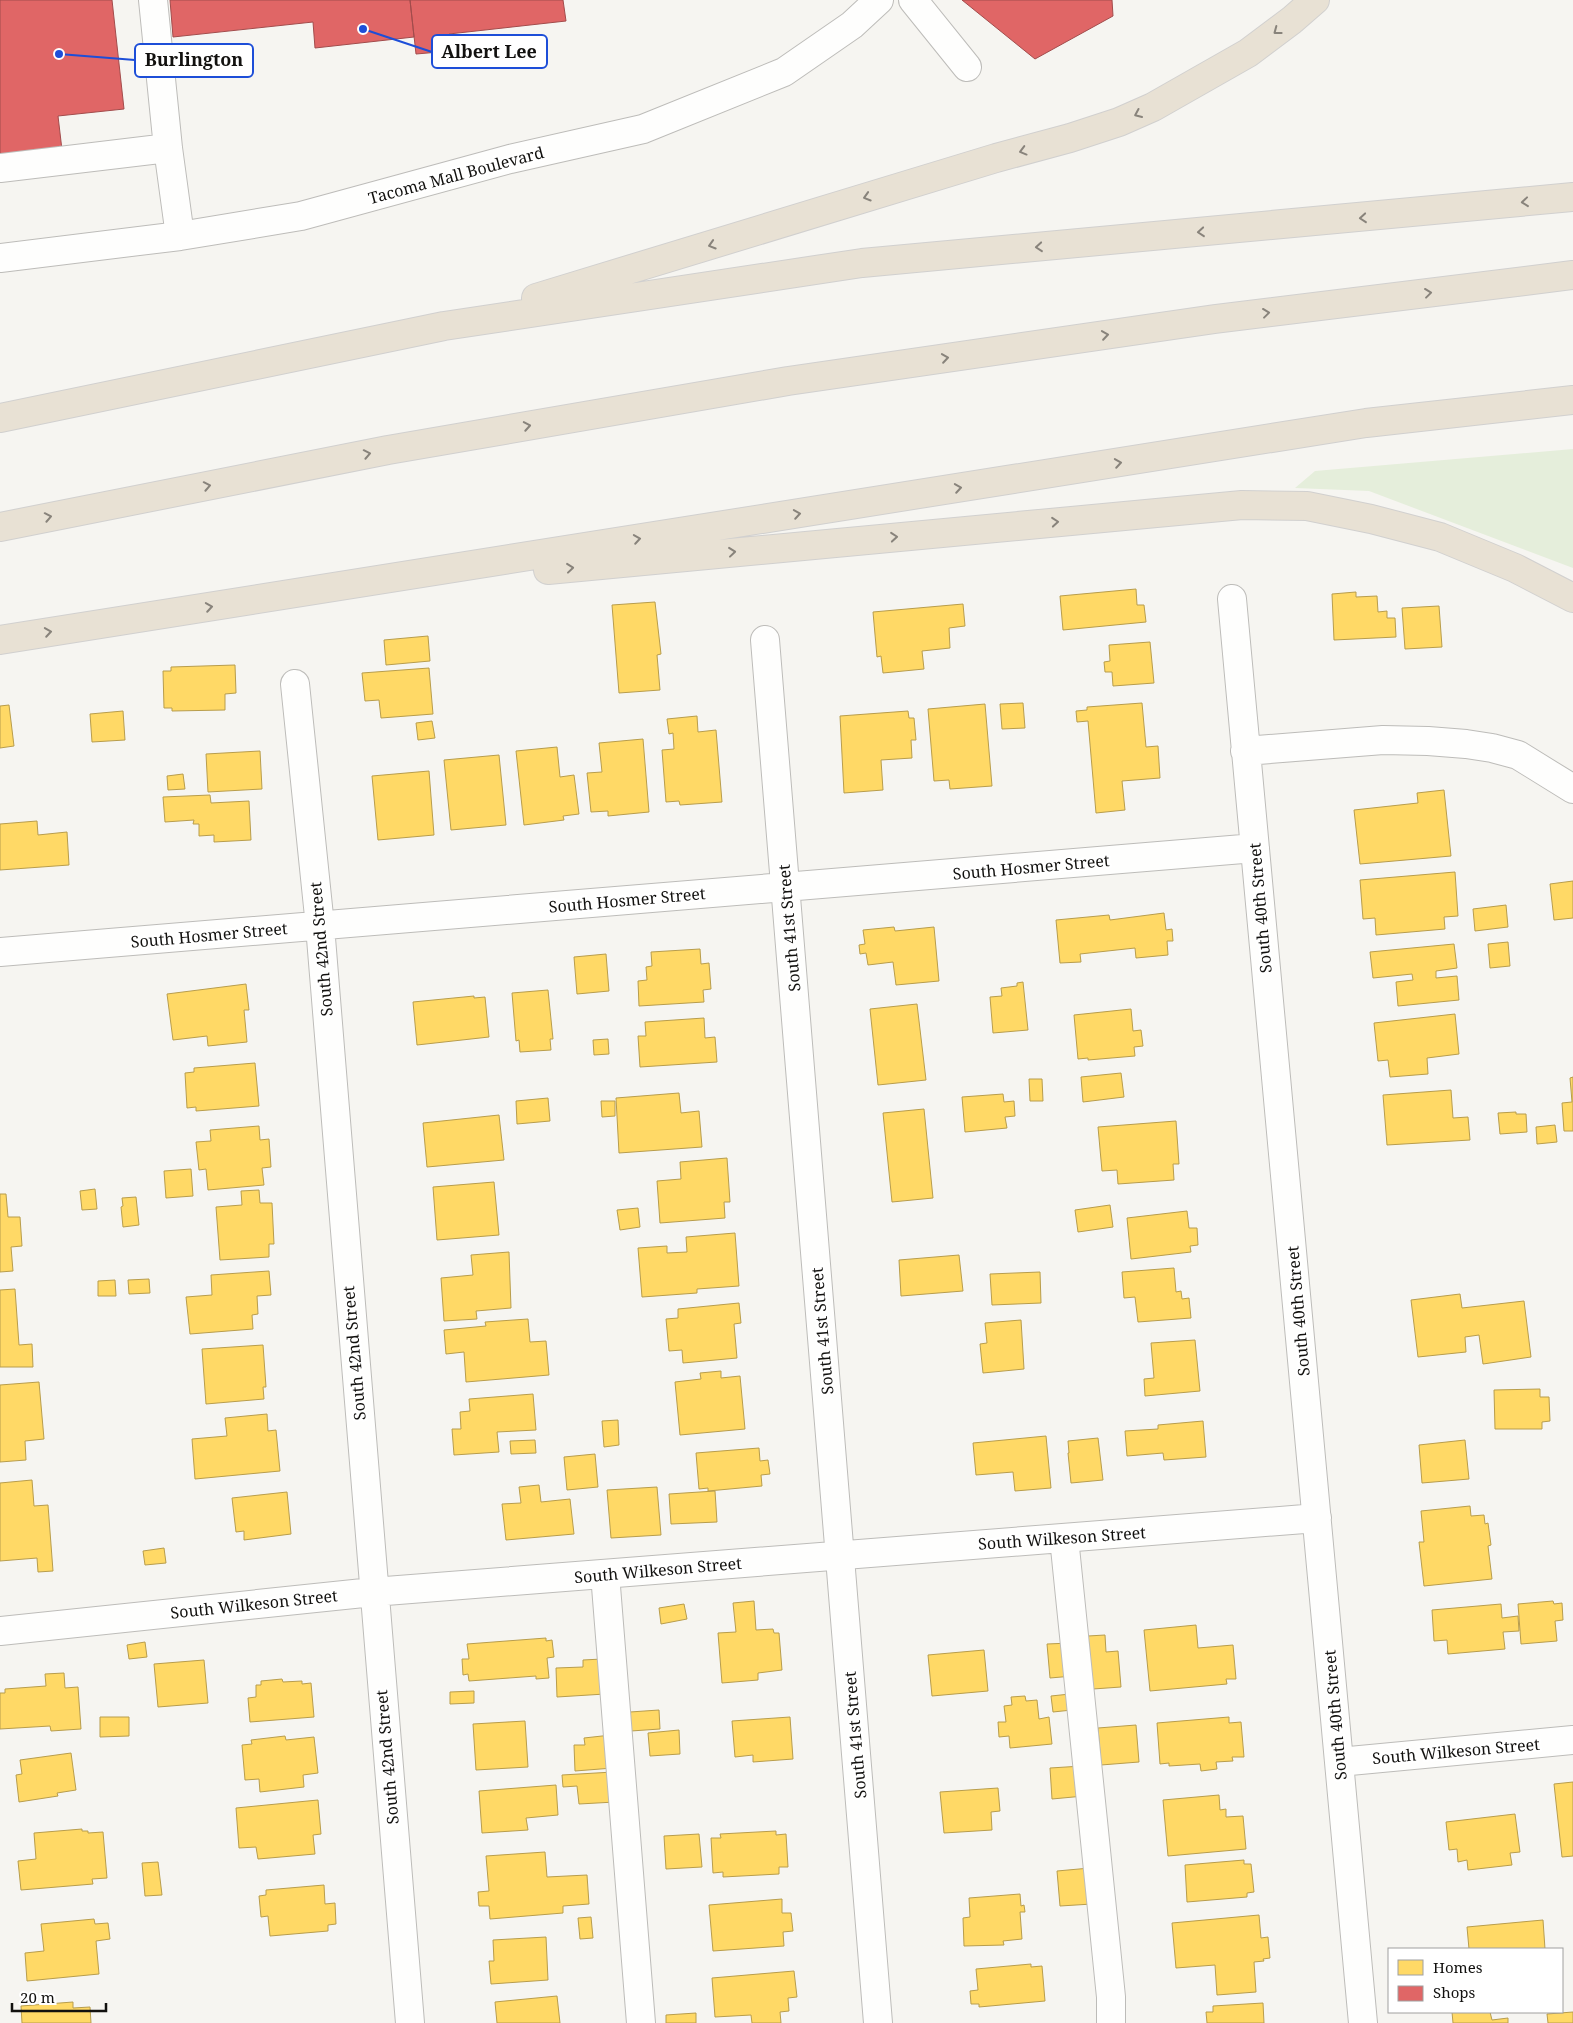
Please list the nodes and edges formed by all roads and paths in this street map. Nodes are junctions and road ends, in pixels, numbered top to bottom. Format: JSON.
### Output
{"nodes":[{"id":1,"x":153,"y":0,"type":"edge"},
{"id":2,"x":879,"y":0,"type":"edge"},
{"id":3,"x":912,"y":0,"type":"edge"},
{"id":4,"x":1315,"y":0,"type":"edge"},
{"id":5,"x":967,"y":67,"type":"dead end"},
{"id":6,"x":168,"y":148,"type":"junction"},
{"id":7,"x":0,"y":168,"type":"edge"},
{"id":8,"x":1573,"y":197,"type":"edge"},
{"id":9,"x":180,"y":236,"type":"junction"},
{"id":10,"x":0,"y":258,"type":"edge"},
{"id":11,"x":1573,"y":275,"type":"edge"},
{"id":12,"x":444,"y":326,"type":"junction"},
{"id":13,"x":1573,"y":400,"type":"edge"},
{"id":14,"x":0,"y":418,"type":"edge"},
{"id":15,"x":0,"y":527,"type":"edge"},
{"id":16,"x":260,"y":598,"type":"junction"},
{"id":17,"x":1573,"y":598,"type":"edge"},
{"id":18,"x":1232,"y":599,"type":"dead end"},
{"id":19,"x":0,"y":640,"type":"edge"},
{"id":20,"x":765,"y":640,"type":"dead end"},
{"id":21,"x":294,"y":684,"type":"dead end"},
{"id":22,"x":1246,"y":751,"type":"junction"},
{"id":23,"x":1573,"y":789,"type":"edge"},
{"id":24,"x":1255,"y":848,"type":"junction"},
{"id":25,"x":785,"y":888,"type":"junction"},
{"id":26,"x":320,"y":926,"type":"junction"},
{"id":27,"x":0,"y":952,"type":"edge"},
{"id":28,"x":1317,"y":1518,"type":"junction"},
{"id":29,"x":1064,"y":1538,"type":"junction"},
{"id":30,"x":840,"y":1556,"type":"junction"},
{"id":31,"x":605,"y":1574,"type":"junction"},
{"id":32,"x":373,"y":1592,"type":"junction"},
{"id":33,"x":0,"y":1631,"type":"edge"},
{"id":34,"x":1573,"y":1740,"type":"edge"},
{"id":35,"x":1339,"y":1762,"type":"junction"},
{"id":36,"x":410,"y":2023,"type":"edge"},
{"id":37,"x":641,"y":2023,"type":"edge"},
{"id":38,"x":878,"y":2023,"type":"edge"},
{"id":39,"x":1111,"y":2023,"type":"edge"},
{"id":40,"x":1363,"y":2023,"type":"edge"}],
"edges":[{"from":1,"to":6,"type":"street"},
{"from":2,"to":9,"type":"street","name":"Tacoma Mall Boulevard"},
{"from":3,"to":5,"type":"street"},
{"from":4,"to":12,"type":"highway","one_way":true},
{"from":6,"to":7,"type":"street"},
{"from":6,"to":9,"type":"street"},
{"from":8,"to":12,"type":"highway","one_way":true},
{"from":9,"to":10,"type":"street","name":"Tacoma Mall Boulevard"},
{"from":15,"to":11,"type":"highway","one_way":true},
{"from":12,"to":14,"type":"highway"},
{"from":16,"to":13,"type":"highway","one_way":true},
{"from":16,"to":17,"type":"highway","one_way":true},
{"from":19,"to":16,"type":"highway","one_way":true},
{"from":18,"to":22,"type":"street","name":"South 40th Street"},
{"from":20,"to":25,"type":"street","name":"South 41st Street"},
{"from":21,"to":26,"type":"street","name":"South 42nd Street"},
{"from":22,"to":23,"type":"street"},
{"from":22,"to":24,"type":"street","name":"South 40th Street"},
{"from":24,"to":25,"type":"street","name":"South Hosmer Street"},
{"from":24,"to":28,"type":"street","name":"South 40th Street"},
{"from":25,"to":26,"type":"street","name":"South Hosmer Street"},
{"from":25,"to":30,"type":"street","name":"South 41st Street"},
{"from":26,"to":27,"type":"street","name":"South Hosmer Street"},
{"from":26,"to":32,"type":"street","name":"South 42nd Street"},
{"from":28,"to":29,"type":"street","name":"South Wilkeson Street"},
{"from":28,"to":35,"type":"street","name":"South 40th Street"},
{"from":29,"to":30,"type":"street","name":"South Wilkeson Street"},
{"from":29,"to":39,"type":"street"},
{"from":30,"to":31,"type":"street","name":"South Wilkeson Street"},
{"from":30,"to":38,"type":"street","name":"South 41st Street"},
{"from":31,"to":32,"type":"street","name":"South Wilkeson Street"},
{"from":31,"to":37,"type":"street"},
{"from":32,"to":33,"type":"street","name":"South Wilkeson Street"},
{"from":32,"to":36,"type":"street","name":"South 42nd Street"},
{"from":34,"to":35,"type":"street","name":"South Wilkeson Street"},
{"from":35,"to":40,"type":"street","name":"South 40th Street"}]}
